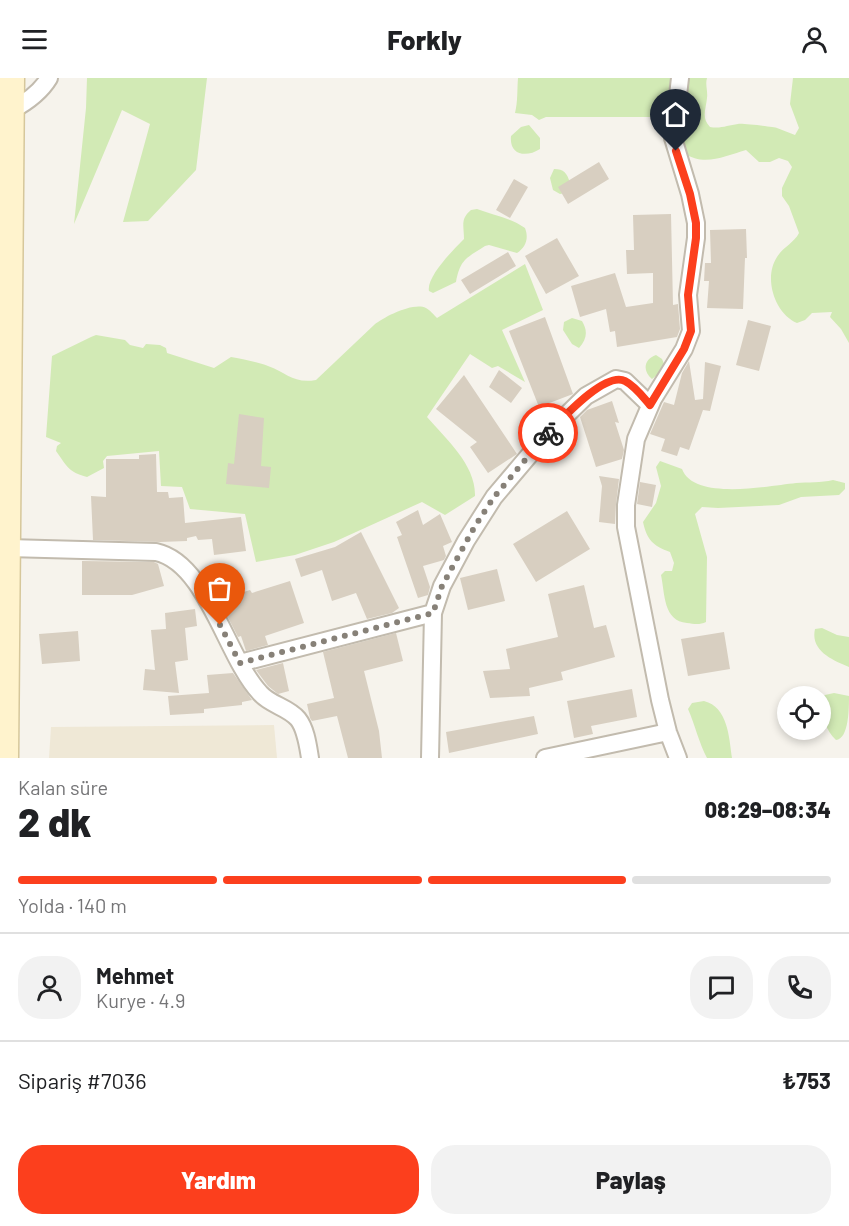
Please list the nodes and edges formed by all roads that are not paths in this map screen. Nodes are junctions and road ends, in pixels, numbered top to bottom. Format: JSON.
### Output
{"nodes":[{"id":1,"x":12,"y":78,"type":"edge"},
{"id":2,"x":49,"y":78,"type":"edge"},
{"id":3,"x":680,"y":78,"type":"edge"},
{"id":4,"x":12,"y":110,"type":"junction"},
{"id":5,"x":650,"y":405,"type":"junction"},
{"id":6,"x":8,"y":548,"type":"junction"},
{"id":7,"x":433,"y":613,"type":"junction"},
{"id":8,"x":240,"y":663,"type":"junction"},
{"id":9,"x":668,"y":732,"type":"junction"},
{"id":10,"x":6,"y":758,"type":"edge"},
{"id":11,"x":310,"y":758,"type":"edge"},
{"id":12,"x":430,"y":758,"type":"edge"},
{"id":13,"x":545,"y":758,"type":"edge"},
{"id":14,"x":678,"y":758,"type":"edge"}],
"edges":[{"from":1,"to":4,"type":"main road"},
{"from":2,"to":4,"type":"street"},
{"from":3,"to":5,"type":"street"},
{"from":4,"to":6,"type":"main road"},
{"from":5,"to":7,"type":"street"},
{"from":5,"to":9,"type":"street"},
{"from":6,"to":8,"type":"street"},
{"from":6,"to":10,"type":"main road"},
{"from":7,"to":8,"type":"street"},
{"from":7,"to":12,"type":"street"},
{"from":8,"to":11,"type":"street"},
{"from":9,"to":13,"type":"street"},
{"from":9,"to":14,"type":"street"}]}
